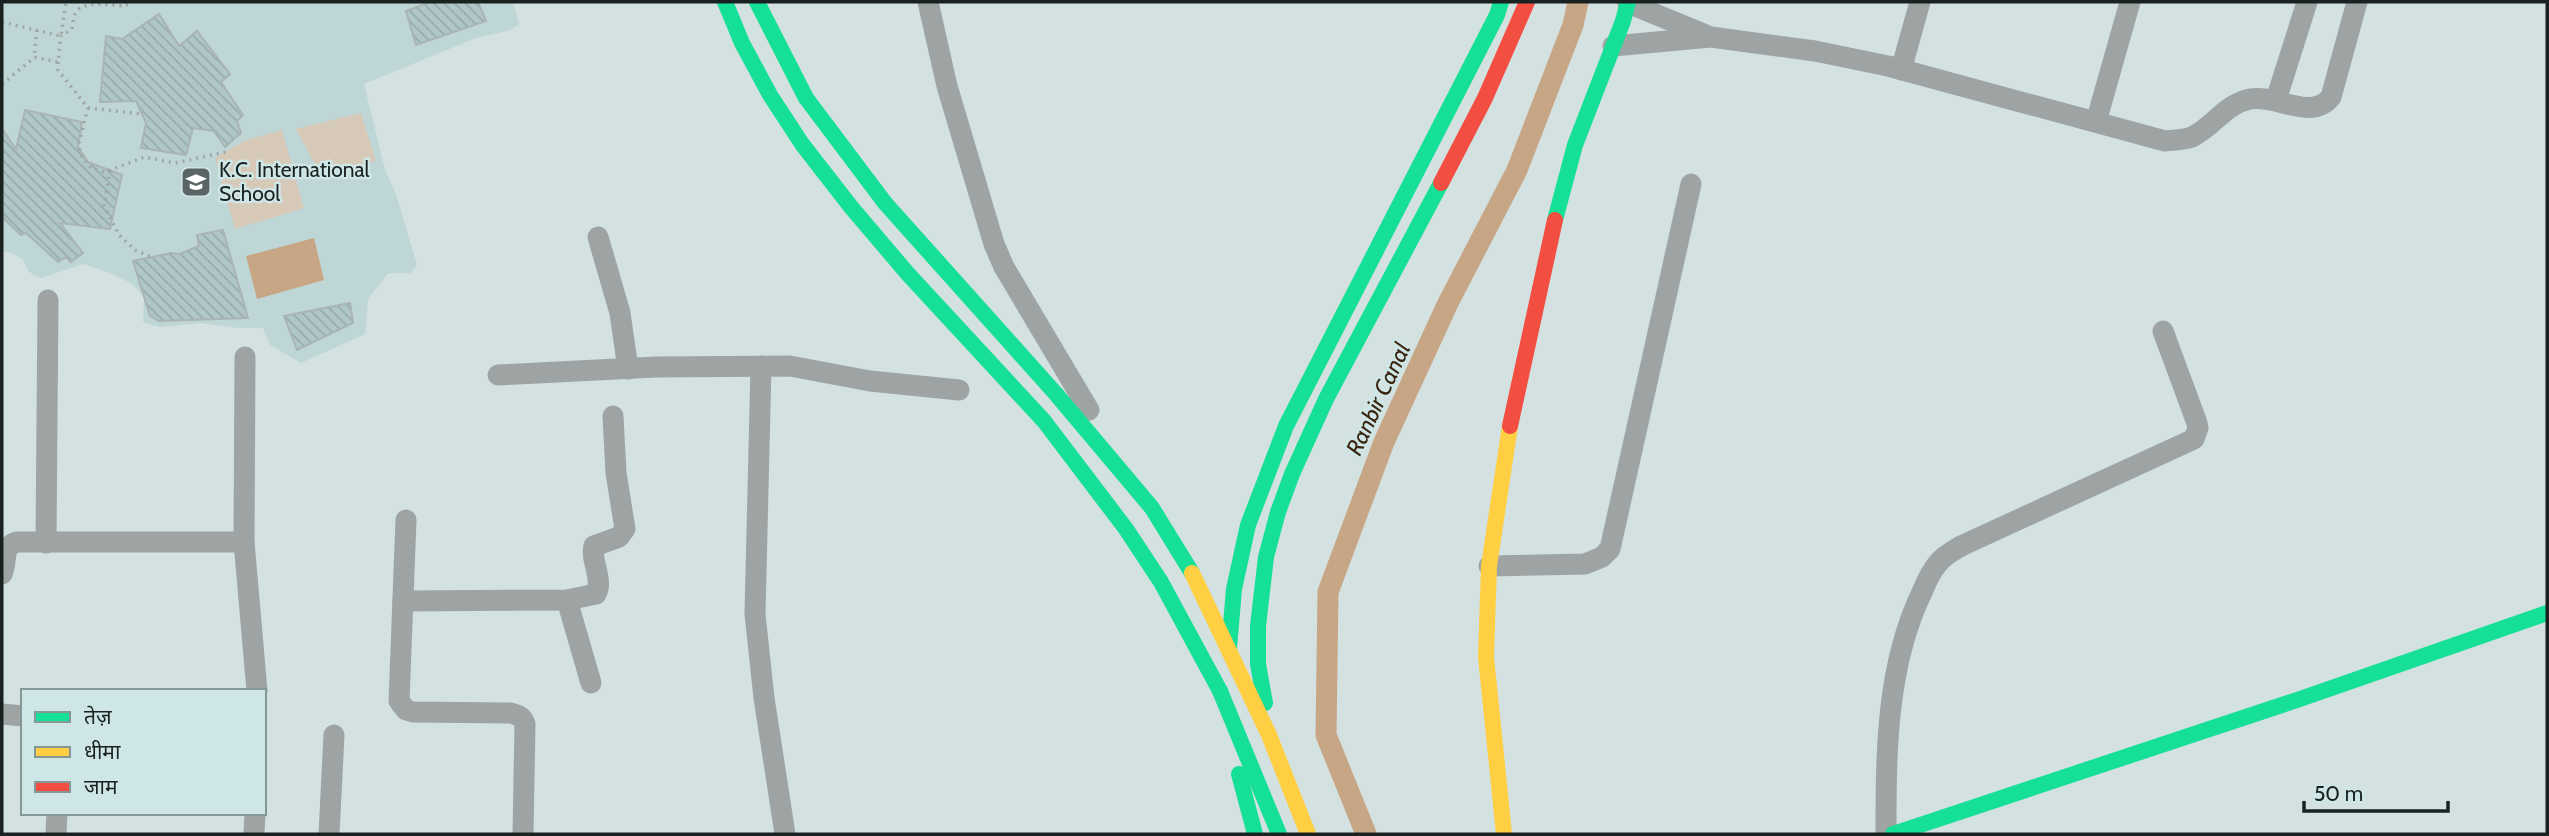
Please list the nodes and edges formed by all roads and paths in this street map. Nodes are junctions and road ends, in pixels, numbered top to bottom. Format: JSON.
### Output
{"nodes":[{"id":1,"x":66,"y":2,"type":"edge"},
{"id":2,"x":131,"y":2,"type":"edge"},
{"id":3,"x":725,"y":2,"type":"edge"},
{"id":4,"x":757,"y":2,"type":"edge"},
{"id":5,"x":928,"y":2,"type":"edge"},
{"id":6,"x":1501,"y":2,"type":"edge"},
{"id":7,"x":1527,"y":2,"type":"edge"},
{"id":8,"x":1920,"y":2,"type":"edge"},
{"id":9,"x":2130,"y":2,"type":"edge"},
{"id":10,"x":2307,"y":2,"type":"edge"},
{"id":11,"x":2357,"y":2,"type":"edge"},
{"id":12,"x":1628,"y":3,"type":"edge"},
{"id":13,"x":2,"y":22,"type":"edge"},
{"id":14,"x":37,"y":30,"type":"junction"},
{"id":15,"x":61,"y":36,"type":"junction"},
{"id":16,"x":1711,"y":37,"type":"junction"},
{"id":17,"x":1613,"y":46,"type":"junction"},
{"id":18,"x":35,"y":57,"type":"junction"},
{"id":19,"x":58,"y":62,"type":"junction"},
{"id":20,"x":1901,"y":70,"type":"junction"},
{"id":21,"x":2,"y":84,"type":"edge"},
{"id":22,"x":2276,"y":100,"type":"junction"},
{"id":23,"x":88,"y":108,"type":"junction"},
{"id":24,"x":142,"y":114,"type":"dead end"},
{"id":25,"x":2096,"y":122,"type":"junction"},
{"id":26,"x":226,"y":152,"type":"dead end"},
{"id":27,"x":110,"y":170,"type":"junction"},
{"id":28,"x":1691,"y":184,"type":"dead end"},
{"id":29,"x":598,"y":237,"type":"dead end"},
{"id":30,"x":151,"y":257,"type":"dead end"},
{"id":31,"x":48,"y":300,"type":"dead end"},
{"id":32,"x":2163,"y":331,"type":"dead end"},
{"id":33,"x":245,"y":357,"type":"dead end"},
{"id":34,"x":761,"y":366,"type":"junction"},
{"id":35,"x":628,"y":369,"type":"junction"},
{"id":36,"x":498,"y":375,"type":"dead end"},
{"id":37,"x":959,"y":390,"type":"dead end"},
{"id":38,"x":613,"y":416,"type":"dead end"},
{"id":39,"x":406,"y":520,"type":"dead end"},
{"id":40,"x":244,"y":542,"type":"junction"},
{"id":41,"x":46,"y":543,"type":"junction"},
{"id":42,"x":1489,"y":566,"type":"junction"},
{"id":43,"x":2,"y":573,"type":"edge"},
{"id":44,"x":567,"y":600,"type":"junction"},
{"id":45,"x":403,"y":601,"type":"junction"},
{"id":46,"x":2547,"y":612,"type":"edge"},
{"id":47,"x":1230,"y":635,"type":"junction"},
{"id":48,"x":591,"y":683,"type":"dead end"},
{"id":49,"x":257,"y":689,"type":"edge"},
{"id":50,"x":1265,"y":705,"type":"junction"},
{"id":51,"x":2,"y":714,"type":"edge"},
{"id":52,"x":21,"y":716,"type":"edge"},
{"id":53,"x":334,"y":735,"type":"dead end"},
{"id":54,"x":57,"y":815,"type":"edge"},
{"id":55,"x":255,"y":815,"type":"edge"},
{"id":56,"x":1316,"y":829,"type":"edge"},
{"id":57,"x":56,"y":834,"type":"edge"},
{"id":58,"x":254,"y":834,"type":"edge"},
{"id":59,"x":329,"y":834,"type":"edge"},
{"id":60,"x":523,"y":834,"type":"edge"},
{"id":61,"x":785,"y":834,"type":"edge"},
{"id":62,"x":1255,"y":834,"type":"edge"},
{"id":63,"x":1268,"y":834,"type":"edge"},
{"id":64,"x":1279,"y":834,"type":"edge"},
{"id":65,"x":1504,"y":834,"type":"edge"},
{"id":66,"x":1886,"y":834,"type":"edge"},
{"id":67,"x":1893,"y":834,"type":"edge"}],
"edges":[{"from":1,"to":15,"type":"path"},
{"from":2,"to":15,"type":"path"},
{"from":3,"to":64,"type":"main road","bridge":true},
{"from":4,"to":56,"type":"main road","bridge":true},
{"from":5,"to":47,"type":"street"},
{"from":6,"to":47,"type":"main road"},
{"from":7,"to":50,"type":"main road"},
{"from":8,"to":20,"type":"street"},
{"from":9,"to":25,"type":"street"},
{"from":10,"to":22,"type":"street"},
{"from":11,"to":22,"type":"street"},
{"from":12,"to":16,"type":"street"},
{"from":12,"to":17,"type":"main road"},
{"from":13,"to":14,"type":"path"},
{"from":14,"to":15,"type":"path"},
{"from":14,"to":18,"type":"path"},
{"from":15,"to":19,"type":"path"},
{"from":16,"to":17,"type":"street"},
{"from":16,"to":20,"type":"street"},
{"from":17,"to":42,"type":"main road"},
{"from":18,"to":19,"type":"path"},
{"from":18,"to":21,"type":"path"},
{"from":19,"to":23,"type":"path"},
{"from":20,"to":25,"type":"street"},
{"from":22,"to":25,"type":"street"},
{"from":23,"to":24,"type":"path"},
{"from":23,"to":27,"type":"path"},
{"from":26,"to":27,"type":"path"},
{"from":27,"to":30,"type":"path"},
{"from":28,"to":42,"type":"street"},
{"from":29,"to":35,"type":"street"},
{"from":31,"to":41,"type":"street"},
{"from":32,"to":66,"type":"street"},
{"from":33,"to":40,"type":"street"},
{"from":34,"to":35,"type":"street"},
{"from":34,"to":37,"type":"street"},
{"from":34,"to":61,"type":"street"},
{"from":35,"to":36,"type":"street"},
{"from":38,"to":44,"type":"street"},
{"from":39,"to":45,"type":"street"},
{"from":40,"to":41,"type":"street"},
{"from":40,"to":49,"type":"street"},
{"from":41,"to":43,"type":"street"},
{"from":42,"to":65,"type":"main road"},
{"from":44,"to":45,"type":"street"},
{"from":44,"to":48,"type":"street"},
{"from":45,"to":60,"type":"street"},
{"from":46,"to":67,"type":"main road"},
{"from":47,"to":50,"type":"street"},
{"from":47,"to":62,"type":"main road"},
{"from":50,"to":56,"type":"main road"},
{"from":51,"to":52,"type":"street"},
{"from":53,"to":59,"type":"street"},
{"from":54,"to":57,"type":"street"},
{"from":55,"to":58,"type":"street"},
{"from":56,"to":63,"type":"main road"}]}
